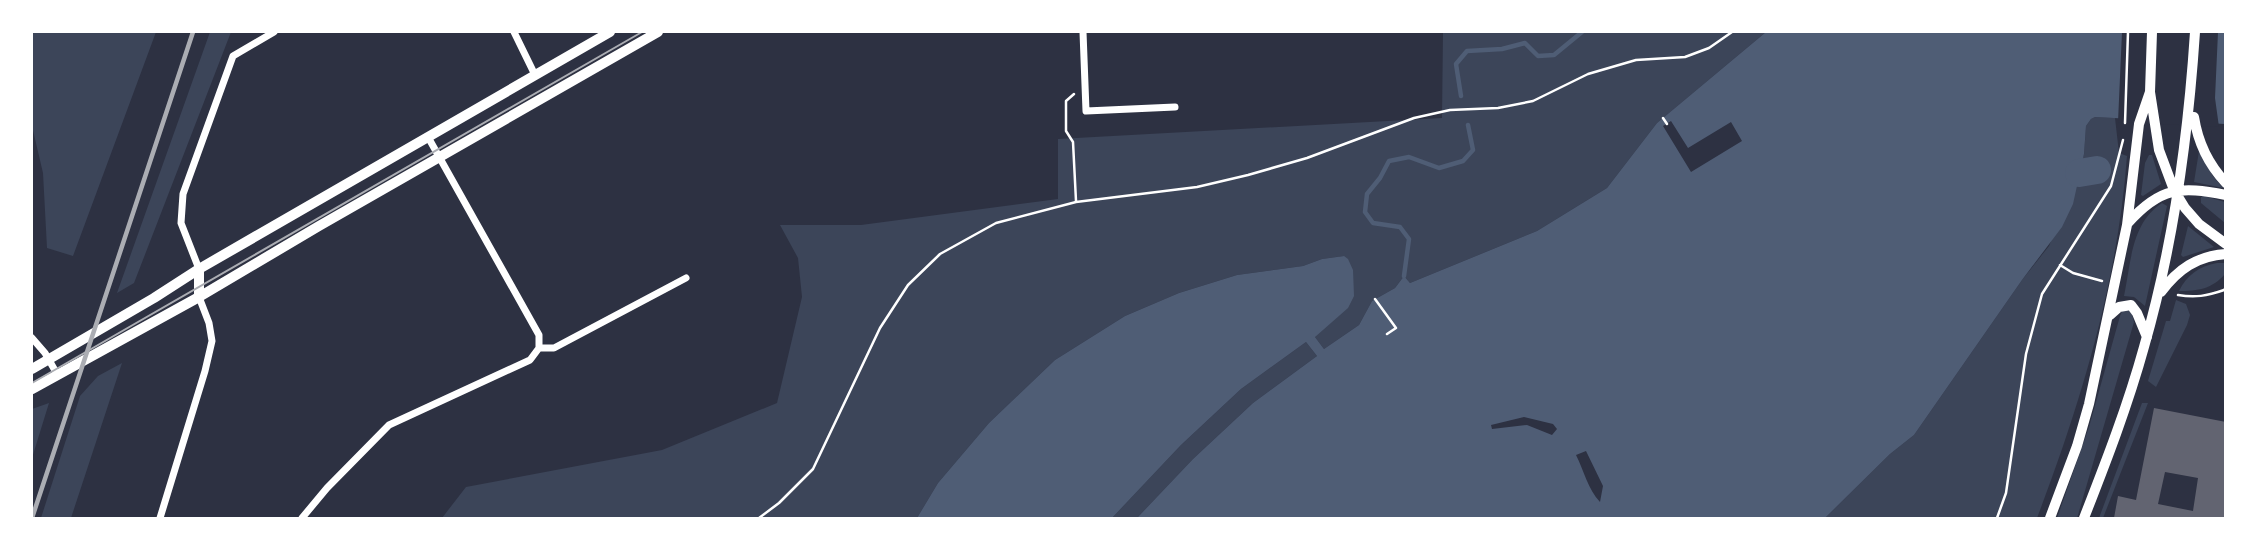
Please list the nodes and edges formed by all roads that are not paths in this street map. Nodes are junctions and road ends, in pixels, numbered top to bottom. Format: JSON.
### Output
{"nodes":[{"id":1,"x":274,"y":32,"type":"edge"},
{"id":2,"x":514,"y":32,"type":"edge"},
{"id":3,"x":610,"y":32,"type":"edge"},
{"id":4,"x":658,"y":32,"type":"edge"},
{"id":5,"x":1083,"y":32,"type":"edge"},
{"id":6,"x":2152,"y":32,"type":"edge"},
{"id":7,"x":2195,"y":32,"type":"edge"},
{"id":8,"x":535,"y":75,"type":"junction"},
{"id":9,"x":2150,"y":92,"type":"junction"},
{"id":10,"x":1175,"y":107,"type":"dead end"},
{"id":11,"x":2192,"y":127,"type":"junction"},
{"id":12,"x":428,"y":137,"type":"junction"},
{"id":13,"x":438,"y":158,"type":"junction"},
{"id":14,"x":2225,"y":183,"type":"edge"},
{"id":15,"x":2177,"y":193,"type":"junction"},
{"id":16,"x":2225,"y":195,"type":"edge"},
{"id":17,"x":2127,"y":225,"type":"junction"},
{"id":18,"x":2225,"y":244,"type":"edge"},
{"id":19,"x":2225,"y":254,"type":"edge"},
{"id":20,"x":199,"y":269,"type":"junction"},
{"id":21,"x":686,"y":278,"type":"dead end"},
{"id":22,"x":198,"y":297,"type":"junction"},
{"id":23,"x":2158,"y":297,"type":"junction"},
{"id":24,"x":2109,"y":315,"type":"junction"},
{"id":25,"x":2147,"y":337,"type":"junction"},
{"id":26,"x":32,"y":338,"type":"edge"},
{"id":27,"x":539,"y":348,"type":"junction"},
{"id":28,"x":49,"y":359,"type":"junction"},
{"id":29,"x":32,"y":369,"type":"edge"},
{"id":30,"x":61,"y":372,"type":"junction"},
{"id":31,"x":32,"y":389,"type":"edge"},
{"id":32,"x":160,"y":519,"type":"edge"},
{"id":33,"x":302,"y":519,"type":"edge"},
{"id":34,"x":2050,"y":519,"type":"edge"},
{"id":35,"x":2084,"y":519,"type":"edge"}],
"edges":[{"from":1,"to":20,"type":"street"},
{"from":2,"to":8,"type":"street"},
{"from":3,"to":8,"type":"main road"},
{"from":4,"to":13,"type":"main road"},
{"from":5,"to":10,"type":"street"},
{"from":6,"to":9,"type":"main road"},
{"from":7,"to":11,"type":"main road"},
{"from":8,"to":12,"type":"main road"},
{"from":9,"to":15,"type":"main road"},
{"from":9,"to":17,"type":"main road"},
{"from":11,"to":14,"type":"main road"},
{"from":11,"to":15,"type":"main road"},
{"from":12,"to":13,"type":"street"},
{"from":12,"to":20,"type":"main road"},
{"from":13,"to":22,"type":"main road"},
{"from":13,"to":27,"type":"street"},
{"from":15,"to":16,"type":"main road"},
{"from":15,"to":17,"type":"main road"},
{"from":15,"to":18,"type":"main road"},
{"from":15,"to":23,"type":"main road"},
{"from":17,"to":24,"type":"main road"},
{"from":19,"to":23,"type":"main road"},
{"from":20,"to":22,"type":"main road"},
{"from":20,"to":28,"type":"main road"},
{"from":21,"to":27,"type":"street"},
{"from":22,"to":30,"type":"main road"},
{"from":22,"to":32,"type":"street"},
{"from":23,"to":25,"type":"main road"},
{"from":24,"to":25,"type":"main road"},
{"from":24,"to":34,"type":"main road"},
{"from":25,"to":35,"type":"main road"},
{"from":26,"to":28,"type":"street"},
{"from":27,"to":33,"type":"street"},
{"from":28,"to":29,"type":"main road"},
{"from":28,"to":30,"type":"street"},
{"from":30,"to":31,"type":"main road"}]}
